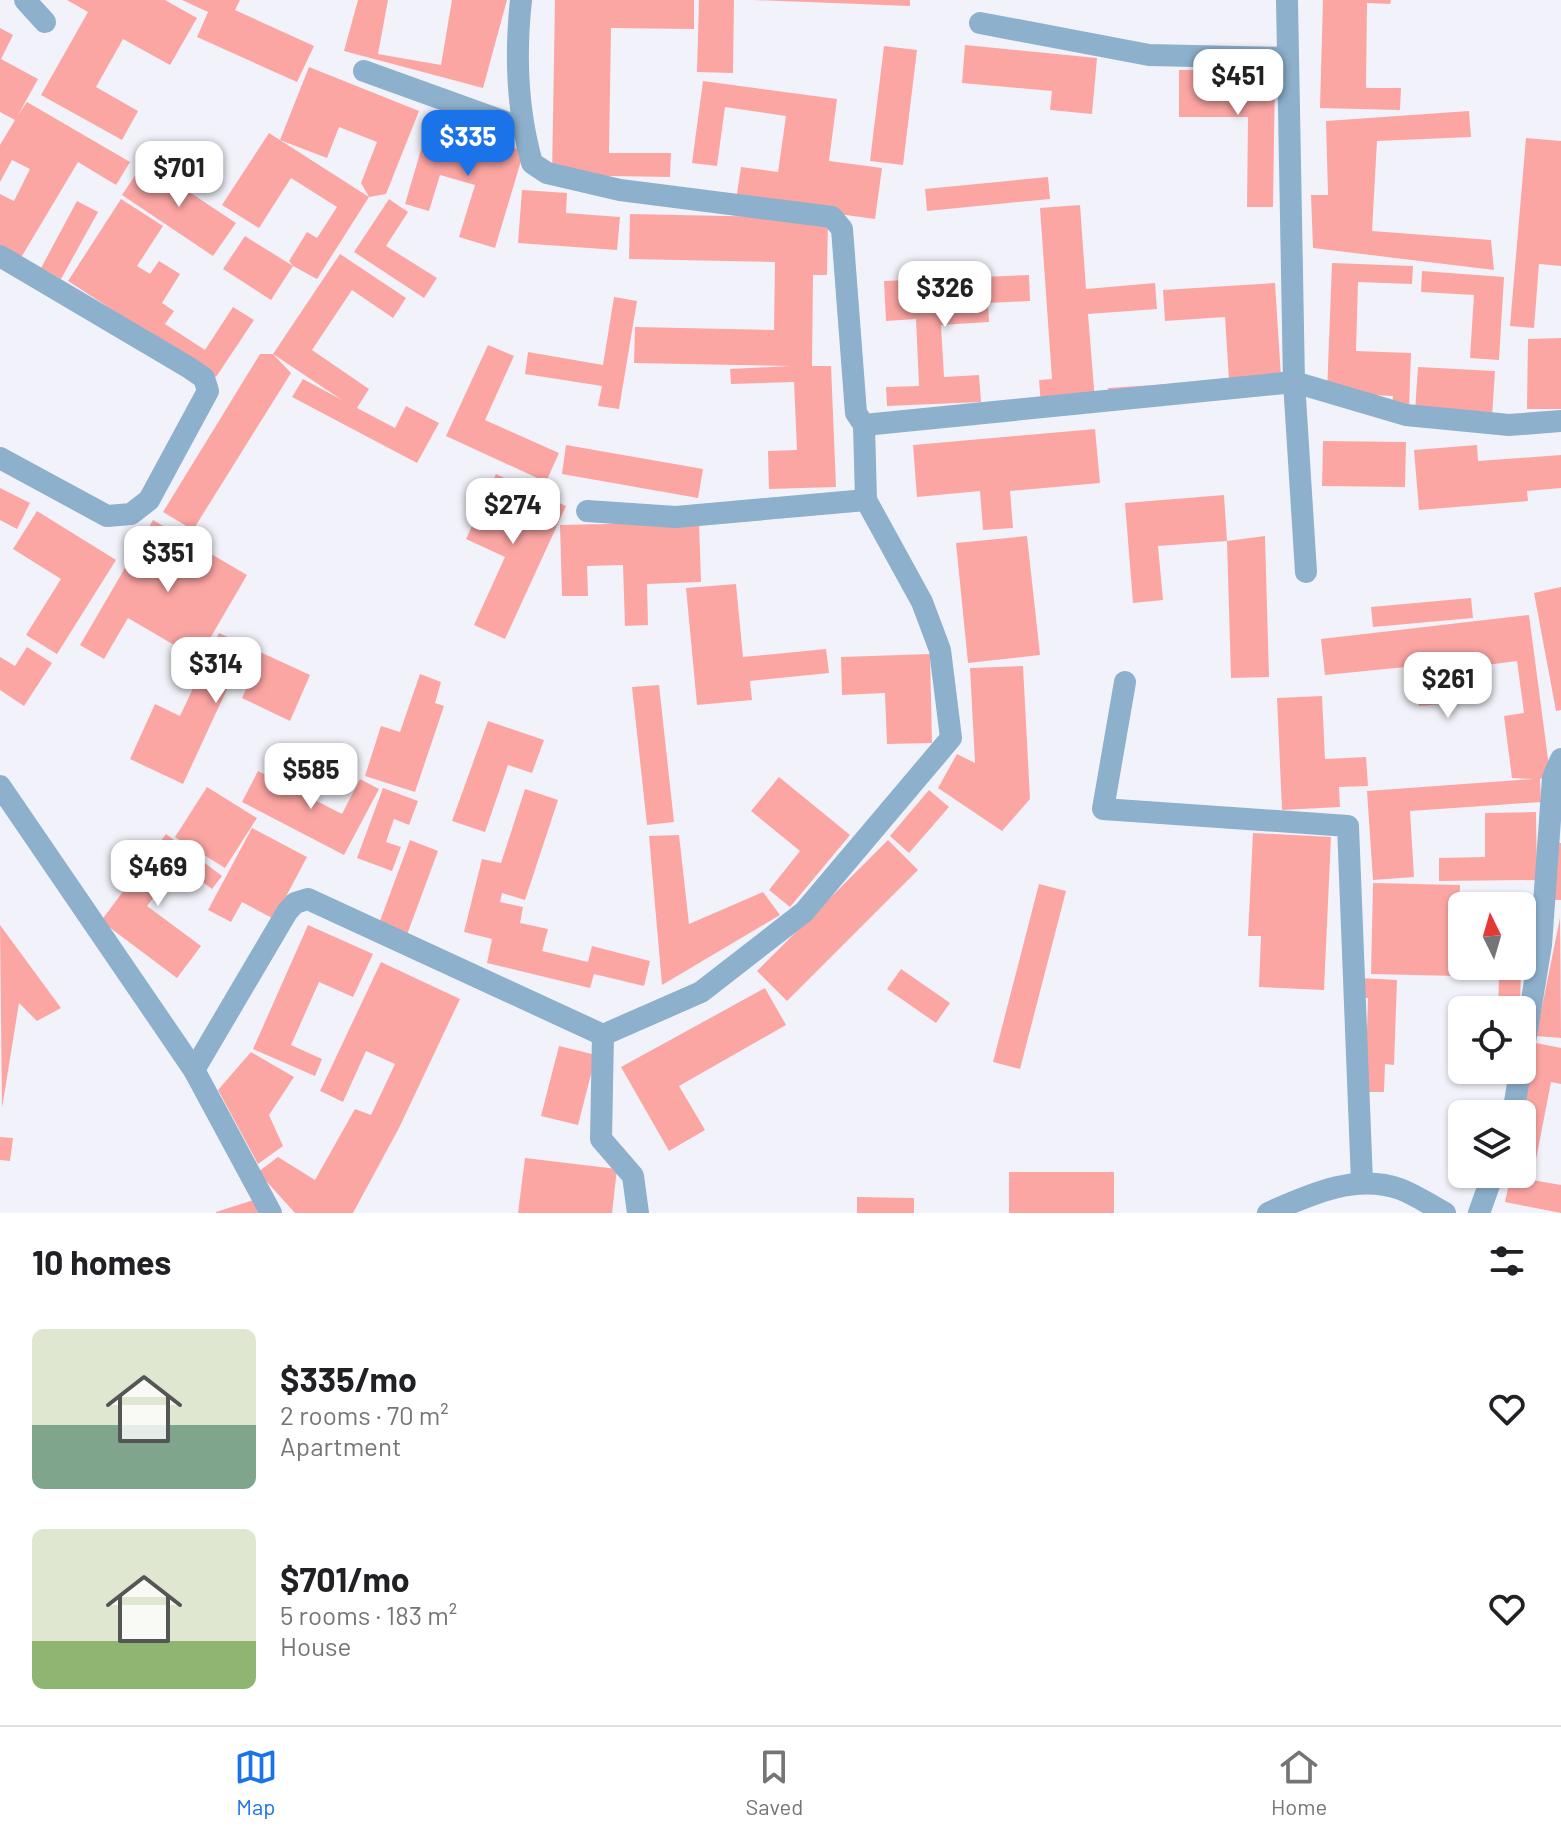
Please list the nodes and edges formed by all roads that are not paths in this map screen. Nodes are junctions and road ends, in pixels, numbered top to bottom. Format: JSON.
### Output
{"nodes":[{"id":1,"x":25,"y":0,"type":"edge"},
{"id":2,"x":521,"y":0,"type":"edge"},
{"id":3,"x":1287,"y":0,"type":"edge"},
{"id":4,"x":45,"y":22,"type":"dead end"},
{"id":5,"x":980,"y":23,"type":"dead end"},
{"id":6,"x":1288,"y":58,"type":"junction"},
{"id":7,"x":364,"y":71,"type":"dead end"},
{"id":8,"x":522,"y":128,"type":"junction"},
{"id":9,"x":0,"y":256,"type":"edge"},
{"id":10,"x":1294,"y":382,"type":"junction"},
{"id":11,"x":1561,"y":421,"type":"edge"},
{"id":12,"x":864,"y":425,"type":"junction"},
{"id":13,"x":0,"y":458,"type":"edge"},
{"id":14,"x":866,"y":500,"type":"junction"},
{"id":15,"x":587,"y":511,"type":"dead end"},
{"id":16,"x":1306,"y":572,"type":"dead end"},
{"id":17,"x":1125,"y":682,"type":"dead end"},
{"id":18,"x":1561,"y":759,"type":"edge"},
{"id":19,"x":0,"y":786,"type":"edge"},
{"id":20,"x":603,"y":1035,"type":"junction"},
{"id":21,"x":194,"y":1070,"type":"junction"},
{"id":22,"x":1515,"y":1100,"type":"edge"},
{"id":23,"x":1362,"y":1182,"type":"junction"},
{"id":24,"x":1488,"y":1188,"type":"edge"},
{"id":25,"x":271,"y":1213,"type":"edge"},
{"id":26,"x":638,"y":1213,"type":"edge"},
{"id":27,"x":1268,"y":1213,"type":"edge"},
{"id":28,"x":1445,"y":1213,"type":"edge"},
{"id":29,"x":1479,"y":1213,"type":"edge"}],
"edges":[{"from":1,"to":4,"type":"street"},
{"from":2,"to":8,"type":"street"},
{"from":3,"to":6,"type":"street"},
{"from":5,"to":6,"type":"street"},
{"from":6,"to":10,"type":"street"},
{"from":7,"to":8,"type":"street"},
{"from":8,"to":12,"type":"street"},
{"from":9,"to":13,"type":"street"},
{"from":10,"to":11,"type":"street"},
{"from":10,"to":12,"type":"street"},
{"from":10,"to":16,"type":"street"},
{"from":12,"to":14,"type":"street"},
{"from":14,"to":15,"type":"street"},
{"from":14,"to":20,"type":"street"},
{"from":17,"to":23,"type":"street"},
{"from":18,"to":22,"type":"street"},
{"from":19,"to":21,"type":"street"},
{"from":20,"to":21,"type":"street"},
{"from":20,"to":26,"type":"street"},
{"from":21,"to":25,"type":"street"},
{"from":23,"to":27,"type":"street"},
{"from":23,"to":28,"type":"street"},
{"from":24,"to":29,"type":"street"}]}
